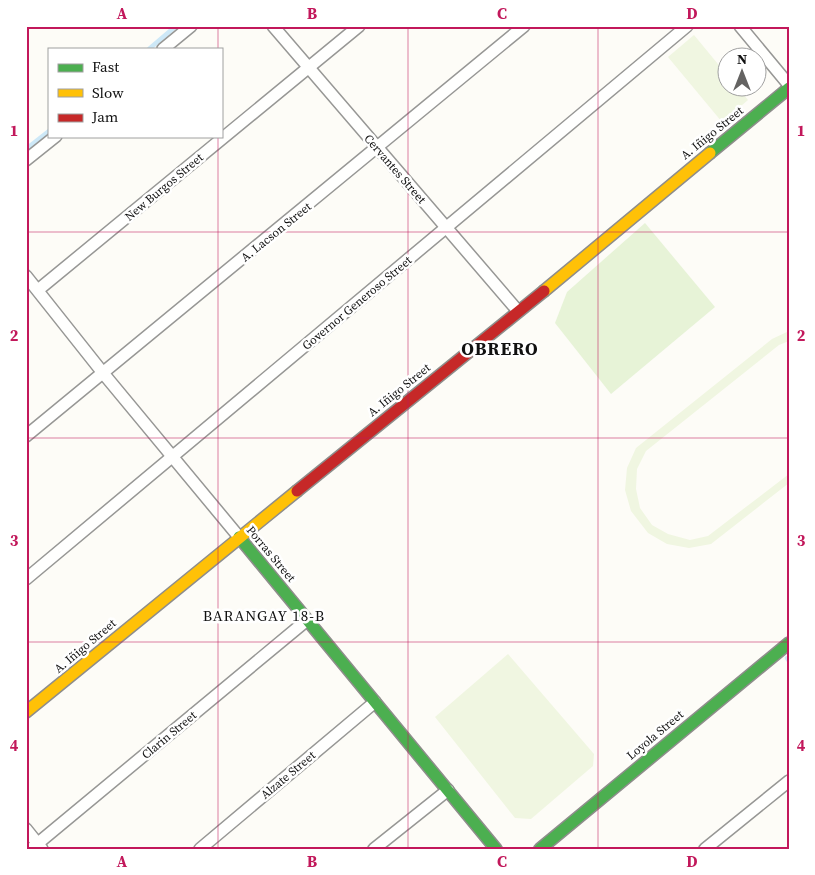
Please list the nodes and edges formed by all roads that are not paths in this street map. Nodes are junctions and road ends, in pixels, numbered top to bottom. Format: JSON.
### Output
{"nodes":[{"id":1,"x":191,"y":26,"type":"edge"},
{"id":2,"x":273,"y":26,"type":"edge"},
{"id":3,"x":359,"y":26,"type":"edge"},
{"id":4,"x":524,"y":26,"type":"edge"},
{"id":5,"x":688,"y":26,"type":"edge"},
{"id":6,"x":740,"y":26,"type":"edge"},
{"id":7,"x":164,"y":48,"type":"edge"},
{"id":8,"x":308,"y":68,"type":"junction"},
{"id":9,"x":789,"y":87,"type":"edge"},
{"id":10,"x":54,"y":138,"type":"edge"},
{"id":11,"x":377,"y":148,"type":"junction"},
{"id":12,"x":26,"y":160,"type":"edge"},
{"id":13,"x":446,"y":229,"type":"junction"},
{"id":14,"x":26,"y":276,"type":"edge"},
{"id":15,"x":38,"y":290,"type":"junction"},
{"id":16,"x":518,"y":311,"type":"junction"},
{"id":17,"x":103,"y":373,"type":"junction"},
{"id":18,"x":26,"y":436,"type":"edge"},
{"id":19,"x":171,"y":457,"type":"junction"},
{"id":20,"x":238,"y":537,"type":"junction"},
{"id":21,"x":26,"y":579,"type":"edge"},
{"id":22,"x":307,"y":620,"type":"junction"},
{"id":23,"x":789,"y":643,"type":"edge"},
{"id":24,"x":375,"y":702,"type":"junction"},
{"id":25,"x":26,"y":712,"type":"edge"},
{"id":26,"x":789,"y":781,"type":"edge"},
{"id":27,"x":448,"y":790,"type":"junction"},
{"id":28,"x":26,"y":829,"type":"edge"},
{"id":29,"x":37,"y":847,"type":"edge"},
{"id":30,"x":200,"y":849,"type":"edge"},
{"id":31,"x":374,"y":849,"type":"edge"},
{"id":32,"x":496,"y":849,"type":"edge"},
{"id":33,"x":540,"y":849,"type":"edge"},
{"id":34,"x":706,"y":849,"type":"edge"}],
"edges":[{"from":1,"to":7,"type":"street"},
{"from":2,"to":8,"type":"street","name":"Cervantes Street"},
{"from":3,"to":8,"type":"street","name":"New Burgos Street"},
{"from":4,"to":11,"type":"street","name":"A. Lacson Street"},
{"from":5,"to":13,"type":"street","name":"Governor Generoso Street"},
{"from":6,"to":9,"type":"street"},
{"from":8,"to":11,"type":"street","name":"Cervantes Street"},
{"from":8,"to":15,"type":"street","name":"New Burgos Street"},
{"from":9,"to":16,"type":"street","name":"A. Iñigo Street"},
{"from":10,"to":12,"type":"street"},
{"from":11,"to":13,"type":"street","name":"Cervantes Street"},
{"from":11,"to":17,"type":"street","name":"A. Lacson Street"},
{"from":13,"to":16,"type":"street","name":"Cervantes Street"},
{"from":13,"to":19,"type":"street","name":"Governor Generoso Street"},
{"from":14,"to":15,"type":"street","name":"Porras Street"},
{"from":15,"to":17,"type":"street","name":"Porras Street"},
{"from":16,"to":20,"type":"street","name":"A. Iñigo Street"},
{"from":17,"to":18,"type":"street","name":"A. Lacson Street"},
{"from":17,"to":19,"type":"street","name":"Porras Street"},
{"from":19,"to":20,"type":"street","name":"Porras Street"},
{"from":19,"to":21,"type":"street","name":"Governor Generoso Street"},
{"from":20,"to":22,"type":"street","name":"Porras Street"},
{"from":20,"to":25,"type":"street","name":"A. Iñigo Street"},
{"from":22,"to":24,"type":"street","name":"Porras Street"},
{"from":22,"to":29,"type":"street","name":"Clarin Street"},
{"from":23,"to":33,"type":"street","name":"Loyola Street"},
{"from":24,"to":27,"type":"street","name":"Porras Street"},
{"from":24,"to":30,"type":"street","name":"Alzate Street"},
{"from":26,"to":34,"type":"street"},
{"from":27,"to":31,"type":"street"},
{"from":27,"to":32,"type":"street","name":"Porras Street"},
{"from":28,"to":29,"type":"street"}]}
